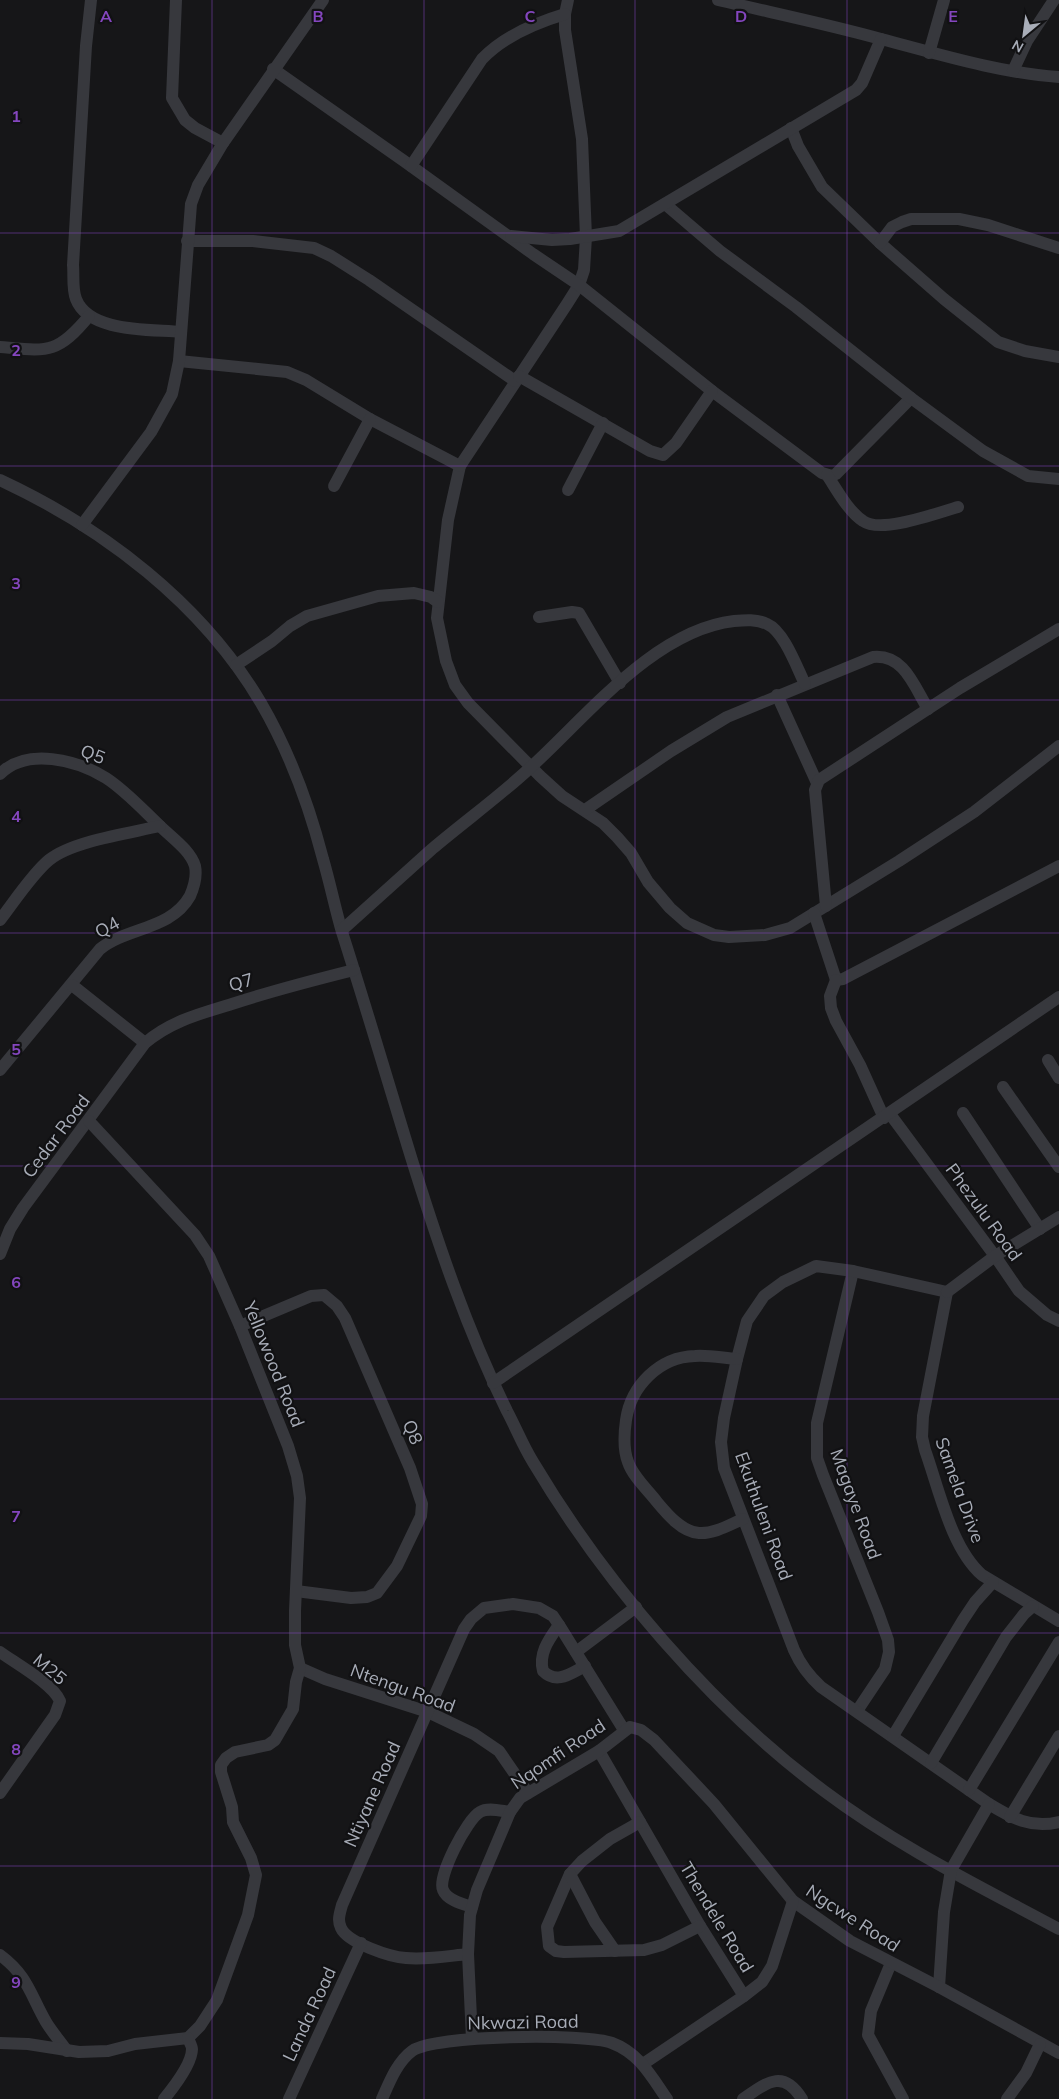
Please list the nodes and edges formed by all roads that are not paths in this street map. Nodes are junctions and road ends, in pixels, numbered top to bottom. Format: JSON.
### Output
{"nodes":[{"id":1,"x":91,"y":0,"type":"edge"},
{"id":2,"x":176,"y":0,"type":"edge"},
{"id":3,"x":323,"y":0,"type":"edge"},
{"id":4,"x":568,"y":0,"type":"edge"},
{"id":5,"x":718,"y":0,"type":"edge"},
{"id":6,"x":944,"y":0,"type":"edge"},
{"id":7,"x":1054,"y":0,"type":"edge"},
{"id":8,"x":768,"y":6,"type":"edge"},
{"id":9,"x":565,"y":14,"type":"junction"},
{"id":10,"x":881,"y":39,"type":"junction"},
{"id":11,"x":928,"y":53,"type":"junction"},
{"id":12,"x":273,"y":69,"type":"junction"},
{"id":13,"x":1013,"y":71,"type":"junction"},
{"id":14,"x":1059,"y":77,"type":"edge"},
{"id":15,"x":791,"y":128,"type":"junction"},
{"id":16,"x":222,"y":143,"type":"junction"},
{"id":17,"x":411,"y":166,"type":"junction"},
{"id":18,"x":665,"y":204,"type":"junction"},
{"id":19,"x":508,"y":236,"type":"junction"},
{"id":20,"x":586,"y":237,"type":"junction"},
{"id":21,"x":187,"y":241,"type":"junction"},
{"id":22,"x":880,"y":243,"type":"junction"},
{"id":23,"x":1059,"y":248,"type":"edge"},
{"id":24,"x":579,"y":285,"type":"junction"},
{"id":25,"x":89,"y":316,"type":"junction"},
{"id":26,"x":181,"y":332,"type":"junction"},
{"id":27,"x":0,"y":347,"type":"edge"},
{"id":28,"x":1059,"y":357,"type":"edge"},
{"id":29,"x":179,"y":361,"type":"junction"},
{"id":30,"x":517,"y":378,"type":"junction"},
{"id":31,"x":712,"y":391,"type":"junction"},
{"id":32,"x":911,"y":398,"type":"junction"},
{"id":33,"x":370,"y":419,"type":"junction"},
{"id":34,"x":603,"y":423,"type":"junction"},
{"id":35,"x":460,"y":466,"type":"junction"},
{"id":36,"x":827,"y":475,"type":"junction"},
{"id":37,"x":1059,"y":479,"type":"edge"},
{"id":38,"x":0,"y":480,"type":"edge"},
{"id":39,"x":334,"y":486,"type":"dead end"},
{"id":40,"x":568,"y":490,"type":"dead end"},
{"id":41,"x":958,"y":507,"type":"dead end"},
{"id":42,"x":82,"y":525,"type":"junction"},
{"id":43,"x":438,"y":602,"type":"junction"},
{"id":44,"x":539,"y":617,"type":"dead end"},
{"id":45,"x":1059,"y":629,"type":"edge"},
{"id":46,"x":236,"y":665,"type":"junction"},
{"id":47,"x":620,"y":683,"type":"junction"},
{"id":48,"x":805,"y":684,"type":"junction"},
{"id":49,"x":777,"y":695,"type":"junction"},
{"id":50,"x":928,"y":709,"type":"junction"},
{"id":51,"x":1059,"y":746,"type":"edge"},
{"id":52,"x":531,"y":767,"type":"junction"},
{"id":53,"x":0,"y":774,"type":"edge"},
{"id":54,"x":817,"y":783,"type":"junction"},
{"id":55,"x":585,"y":810,"type":"junction"},
{"id":56,"x":160,"y":826,"type":"junction"},
{"id":57,"x":1059,"y":866,"type":"edge"},
{"id":58,"x":826,"y":906,"type":"junction"},
{"id":59,"x":814,"y":914,"type":"junction"},
{"id":60,"x":0,"y":920,"type":"edge"},
{"id":61,"x":342,"y":930,"type":"junction"},
{"id":62,"x":354,"y":970,"type":"junction"},
{"id":63,"x":836,"y":980,"type":"junction"},
{"id":64,"x":72,"y":985,"type":"junction"},
{"id":65,"x":1059,"y":997,"type":"edge"},
{"id":66,"x":145,"y":1043,"type":"junction"},
{"id":67,"x":1048,"y":1060,"type":"dead end"},
{"id":68,"x":0,"y":1070,"type":"edge"},
{"id":69,"x":1059,"y":1078,"type":"edge"},
{"id":70,"x":1003,"y":1087,"type":"dead end"},
{"id":71,"x":963,"y":1112,"type":"dead end"},
{"id":72,"x":887,"y":1116,"type":"junction"},
{"id":73,"x":89,"y":1121,"type":"junction"},
{"id":74,"x":1059,"y":1167,"type":"edge"},
{"id":75,"x":1059,"y":1217,"type":"edge"},
{"id":76,"x":1040,"y":1229,"type":"junction"},
{"id":77,"x":0,"y":1254,"type":"edge"},
{"id":78,"x":995,"y":1256,"type":"junction"},
{"id":79,"x":852,"y":1271,"type":"junction"},
{"id":80,"x":947,"y":1292,"type":"junction"},
{"id":81,"x":1059,"y":1321,"type":"edge"},
{"id":82,"x":240,"y":1326,"type":"junction"},
{"id":83,"x":737,"y":1359,"type":"junction"},
{"id":84,"x":494,"y":1383,"type":"junction"},
{"id":85,"x":743,"y":1519,"type":"junction"},
{"id":86,"x":993,"y":1582,"type":"junction"},
{"id":87,"x":296,"y":1591,"type":"junction"},
{"id":88,"x":1033,"y":1606,"type":"junction"},
{"id":89,"x":636,"y":1607,"type":"junction"},
{"id":90,"x":539,"y":1608,"type":"joint"},
{"id":91,"x":1059,"y":1621,"type":"edge"},
{"id":92,"x":559,"y":1625,"type":"junction"},
{"id":93,"x":1059,"y":1642,"type":"edge"},
{"id":94,"x":0,"y":1652,"type":"edge"},
{"id":95,"x":576,"y":1652,"type":"junction"},
{"id":96,"x":585,"y":1666,"type":"junction"},
{"id":97,"x":300,"y":1668,"type":"junction"},
{"id":98,"x":857,"y":1710,"type":"junction"},
{"id":99,"x":428,"y":1712,"type":"junction"},
{"id":100,"x":624,"y":1730,"type":"junction"},
{"id":101,"x":893,"y":1736,"type":"junction"},
{"id":102,"x":1059,"y":1736,"type":"edge"},
{"id":103,"x":599,"y":1751,"type":"junction"},
{"id":104,"x":931,"y":1763,"type":"junction"},
{"id":105,"x":969,"y":1790,"type":"junction"},
{"id":106,"x":0,"y":1793,"type":"edge"},
{"id":107,"x":528,"y":1793,"type":"junction"},
{"id":108,"x":988,"y":1804,"type":"junction"},
{"id":109,"x":510,"y":1812,"type":"junction"},
{"id":110,"x":1010,"y":1817,"type":"junction"},
{"id":111,"x":640,"y":1822,"type":"junction"},
{"id":112,"x":1059,"y":1822,"type":"edge"},
{"id":113,"x":951,"y":1870,"type":"junction"},
{"id":114,"x":570,"y":1874,"type":"junction"},
{"id":115,"x":793,"y":1901,"type":"junction"},
{"id":116,"x":472,"y":1908,"type":"junction"},
{"id":117,"x":700,"y":1926,"type":"junction"},
{"id":118,"x":1059,"y":1929,"type":"edge"},
{"id":119,"x":361,"y":1944,"type":"junction"},
{"id":120,"x":615,"y":1951,"type":"junction"},
{"id":121,"x":0,"y":1954,"type":"edge"},
{"id":122,"x":468,"y":1954,"type":"junction"},
{"id":123,"x":891,"y":1963,"type":"junction"},
{"id":124,"x":939,"y":1987,"type":"junction"},
{"id":125,"x":744,"y":1996,"type":"junction"},
{"id":126,"x":188,"y":2038,"type":"junction"},
{"id":127,"x":472,"y":2040,"type":"junction"},
{"id":128,"x":0,"y":2043,"type":"edge"},
{"id":129,"x":1040,"y":2044,"type":"junction"},
{"id":130,"x":67,"y":2050,"type":"junction"},
{"id":131,"x":1059,"y":2053,"type":"edge"},
{"id":132,"x":643,"y":2064,"type":"junction"},
{"id":133,"x":164,"y":2099,"type":"edge"},
{"id":134,"x":289,"y":2099,"type":"edge"},
{"id":135,"x":382,"y":2099,"type":"edge"},
{"id":136,"x":667,"y":2099,"type":"edge"},
{"id":137,"x":743,"y":2099,"type":"edge"},
{"id":138,"x":802,"y":2099,"type":"edge"},
{"id":139,"x":903,"y":2099,"type":"edge"},
{"id":140,"x":1007,"y":2099,"type":"edge"}],
"edges":[{"from":1,"to":25,"type":"street"},
{"from":2,"to":16,"type":"street"},
{"from":3,"to":12,"type":"street"},
{"from":4,"to":9,"type":"street"},
{"from":5,"to":8,"type":"street"},
{"from":6,"to":11,"type":"street"},
{"from":7,"to":13,"type":"street"},
{"from":8,"to":10,"type":"street"},
{"from":9,"to":17,"type":"street"},
{"from":9,"to":20,"type":"street"},
{"from":10,"to":11,"type":"street"},
{"from":10,"to":15,"type":"street"},
{"from":11,"to":13,"type":"street"},
{"from":12,"to":16,"type":"street"},
{"from":12,"to":17,"type":"street"},
{"from":13,"to":14,"type":"street"},
{"from":15,"to":18,"type":"street"},
{"from":15,"to":22,"type":"street"},
{"from":16,"to":21,"type":"street"},
{"from":17,"to":19,"type":"street"},
{"from":18,"to":20,"type":"street"},
{"from":18,"to":32,"type":"street"},
{"from":19,"to":20,"type":"street"},
{"from":19,"to":24,"type":"street"},
{"from":20,"to":24,"type":"street"},
{"from":21,"to":26,"type":"street"},
{"from":21,"to":30,"type":"street"},
{"from":22,"to":23,"type":"street"},
{"from":22,"to":28,"type":"street"},
{"from":24,"to":30,"type":"street"},
{"from":24,"to":31,"type":"street"},
{"from":25,"to":26,"type":"street"},
{"from":25,"to":27,"type":"street"},
{"from":26,"to":29,"type":"street"},
{"from":29,"to":33,"type":"street"},
{"from":29,"to":42,"type":"street"},
{"from":30,"to":34,"type":"street"},
{"from":30,"to":35,"type":"street"},
{"from":31,"to":34,"type":"street"},
{"from":31,"to":36,"type":"street"},
{"from":32,"to":36,"type":"street"},
{"from":32,"to":37,"type":"street"},
{"from":33,"to":35,"type":"street"},
{"from":33,"to":39,"type":"street"},
{"from":34,"to":40,"type":"street"},
{"from":35,"to":43,"type":"street"},
{"from":36,"to":41,"type":"street"},
{"from":38,"to":42,"type":"street"},
{"from":42,"to":46,"type":"street"},
{"from":43,"to":46,"type":"street"},
{"from":43,"to":52,"type":"street"},
{"from":44,"to":47,"type":"street"},
{"from":45,"to":50,"type":"street"},
{"from":46,"to":61,"type":"street"},
{"from":47,"to":48,"type":"street"},
{"from":47,"to":52,"type":"street"},
{"from":48,"to":49,"type":"street"},
{"from":48,"to":50,"type":"street"},
{"from":49,"to":54,"type":"street"},
{"from":49,"to":55,"type":"street"},
{"from":50,"to":54,"type":"street"},
{"from":51,"to":58,"type":"street"},
{"from":52,"to":55,"type":"street"},
{"from":52,"to":61,"type":"street"},
{"from":53,"to":56,"type":"street","name":"Q5"},
{"from":54,"to":58,"type":"street"},
{"from":55,"to":59,"type":"street"},
{"from":56,"to":60,"type":"street"},
{"from":56,"to":64,"type":"street","name":"Q4"},
{"from":57,"to":63,"type":"street"},
{"from":58,"to":59,"type":"street"},
{"from":59,"to":63,"type":"street"},
{"from":61,"to":62,"type":"street"},
{"from":62,"to":66,"type":"street","name":"Q7"},
{"from":62,"to":84,"type":"street"},
{"from":63,"to":72,"type":"street","name":"Phezulu Road"},
{"from":64,"to":66,"type":"street"},
{"from":64,"to":68,"type":"street","name":"Q4"},
{"from":65,"to":72,"type":"street"},
{"from":66,"to":73,"type":"street","name":"Cedar Road"},
{"from":67,"to":69,"type":"street"},
{"from":70,"to":74,"type":"street"},
{"from":71,"to":76,"type":"street"},
{"from":72,"to":78,"type":"street","name":"Phezulu Road"},
{"from":72,"to":84,"type":"street"},
{"from":73,"to":77,"type":"street","name":"Cedar Road"},
{"from":73,"to":82,"type":"street","name":"Yellowood Road"},
{"from":75,"to":76,"type":"street"},
{"from":76,"to":78,"type":"street"},
{"from":78,"to":80,"type":"street"},
{"from":78,"to":81,"type":"street","name":"Phezulu Road"},
{"from":79,"to":80,"type":"street","name":"Ekuthuleni Road"},
{"from":79,"to":83,"type":"street","name":"Ekuthuleni Road"},
{"from":79,"to":98,"type":"street","name":"Magaye Road"},
{"from":80,"to":86,"type":"street","name":"Samela Drive"},
{"from":82,"to":87,"type":"street","name":"Yellowood Road"},
{"from":82,"to":87,"type":"street","name":"Q8"},
{"from":83,"to":85,"type":"street","name":"Ekuthuleni Road"},
{"from":83,"to":85,"type":"street"},
{"from":84,"to":89,"type":"street"},
{"from":85,"to":98,"type":"street","name":"Ekuthuleni Road"},
{"from":86,"to":88,"type":"street","name":"Samela Drive"},
{"from":86,"to":101,"type":"street"},
{"from":87,"to":97,"type":"street","name":"Yellowood Road"},
{"from":88,"to":91,"type":"street","name":"Samela Drive"},
{"from":88,"to":104,"type":"street"},
{"from":89,"to":95,"type":"street"},
{"from":89,"to":113,"type":"street"},
{"from":90,"to":92,"type":"street","name":"Nqomfi Road"},
{"from":90,"to":99,"type":"street","name":"Ntiyane Road"},
{"from":92,"to":95,"type":"street","name":"Nqomfi Road"},
{"from":92,"to":96,"type":"street"},
{"from":93,"to":105,"type":"street"},
{"from":94,"to":106,"type":"street","name":"M25"},
{"from":95,"to":96,"type":"street","name":"Nqomfi Road"},
{"from":96,"to":100,"type":"street","name":"Nqomfi Road"},
{"from":97,"to":99,"type":"street","name":"Ntengu Road"},
{"from":97,"to":126,"type":"street"},
{"from":98,"to":101,"type":"street","name":"Ekuthuleni Road"},
{"from":99,"to":107,"type":"street","name":"Ntengu Road"},
{"from":99,"to":119,"type":"street","name":"Ntiyane Road"},
{"from":100,"to":103,"type":"street","name":"Nqomfi Road"},
{"from":100,"to":115,"type":"street","name":"Ngcwe Road"},
{"from":101,"to":104,"type":"street","name":"Ekuthuleni Road"},
{"from":102,"to":110,"type":"street"},
{"from":103,"to":107,"type":"street","name":"Nqomfi Road"},
{"from":103,"to":111,"type":"street","name":"Thendele Road"},
{"from":104,"to":105,"type":"street","name":"Ekuthuleni Road"},
{"from":105,"to":108,"type":"street","name":"Ekuthuleni Road"},
{"from":107,"to":109,"type":"street","name":"Nqomfi Road"},
{"from":108,"to":110,"type":"street","name":"Ekuthuleni Road"},
{"from":108,"to":113,"type":"street"},
{"from":109,"to":116,"type":"street","name":"Nqomfi Road"},
{"from":109,"to":116,"type":"street"},
{"from":110,"to":112,"type":"street","name":"Ekuthuleni Road"},
{"from":111,"to":114,"type":"street"},
{"from":111,"to":117,"type":"street","name":"Thendele Road"},
{"from":113,"to":118,"type":"street"},
{"from":113,"to":124,"type":"street"},
{"from":114,"to":120,"type":"street"},
{"from":114,"to":120,"type":"street"},
{"from":115,"to":123,"type":"street","name":"Ngcwe Road"},
{"from":115,"to":125,"type":"street"},
{"from":116,"to":122,"type":"street","name":"Nqomfi Road"},
{"from":117,"to":120,"type":"street"},
{"from":117,"to":125,"type":"street","name":"Thendele Road"},
{"from":119,"to":122,"type":"street","name":"Ntiyane Road"},
{"from":119,"to":134,"type":"street","name":"Landa Road"},
{"from":121,"to":130,"type":"street"},
{"from":122,"to":127,"type":"street","name":"Nqomfi Road"},
{"from":123,"to":124,"type":"street","name":"Ngcwe Road"},
{"from":123,"to":139,"type":"street"},
{"from":124,"to":129,"type":"street","name":"Ngcwe Road"},
{"from":125,"to":132,"type":"street","name":"Thendele Road"},
{"from":126,"to":130,"type":"street"},
{"from":126,"to":133,"type":"street"},
{"from":127,"to":132,"type":"street","name":"Nkwazi Road"},
{"from":127,"to":135,"type":"street","name":"Nkwazi Road"},
{"from":128,"to":130,"type":"street"},
{"from":129,"to":131,"type":"street","name":"Ngcwe Road"},
{"from":129,"to":140,"type":"street"},
{"from":132,"to":136,"type":"street","name":"Nkwazi Road"},
{"from":137,"to":138,"type":"street"}]}
